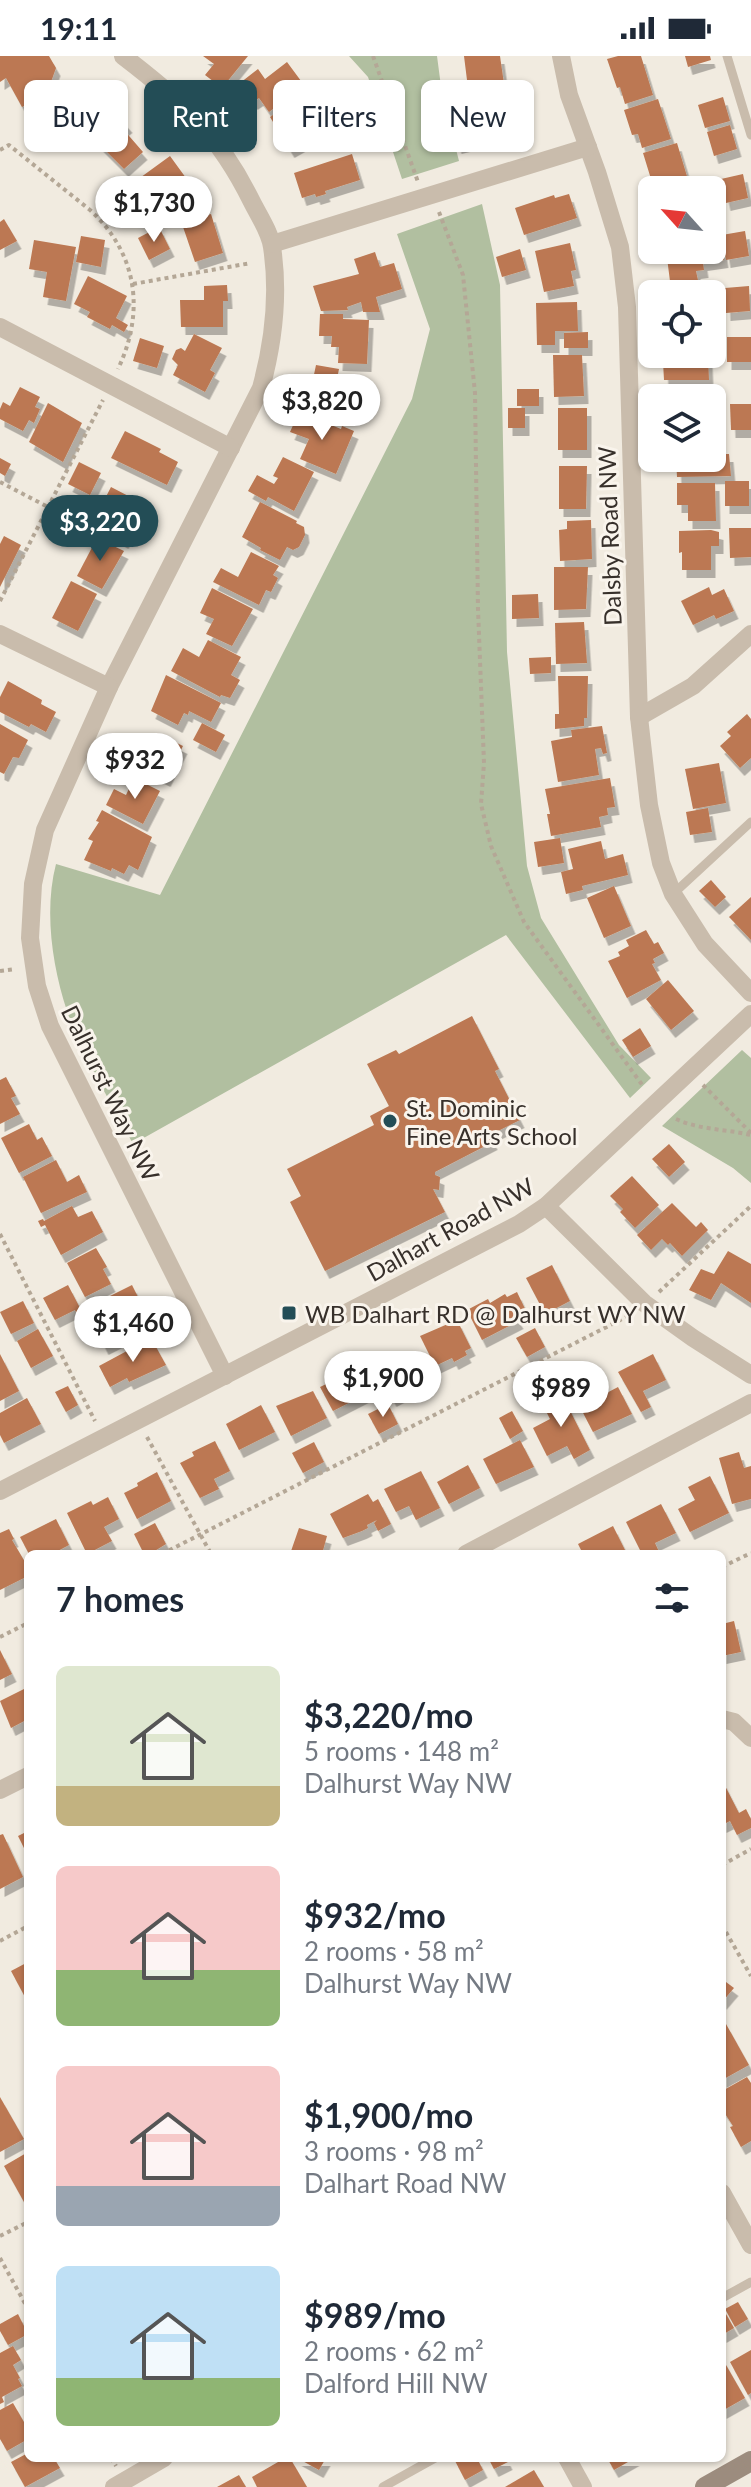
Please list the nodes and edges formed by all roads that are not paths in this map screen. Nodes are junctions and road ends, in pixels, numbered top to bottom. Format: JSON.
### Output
{"nodes":[{"id":1,"x":123,"y":56,"type":"edge"},
{"id":2,"x":561,"y":56,"type":"edge"},
{"id":3,"x":727,"y":56,"type":"edge"},
{"id":4,"x":751,"y":135,"type":"edge"},
{"id":5,"x":588,"y":147,"type":"junction"},
{"id":6,"x":272,"y":244,"type":"junction"},
{"id":7,"x":0,"y":327,"type":"edge"},
{"id":8,"x":231,"y":448,"type":"junction"},
{"id":9,"x":0,"y":634,"type":"edge"},
{"id":10,"x":751,"y":634,"type":"edge"},
{"id":11,"x":109,"y":687,"type":"junction"},
{"id":12,"x":639,"y":717,"type":"junction"},
{"id":13,"x":751,"y":822,"type":"edge"},
{"id":14,"x":673,"y":894,"type":"junction"},
{"id":15,"x":751,"y":993,"type":"edge"},
{"id":16,"x":751,"y":1014,"type":"edge"},
{"id":17,"x":546,"y":1206,"type":"junction"},
{"id":18,"x":751,"y":1375,"type":"edge"},
{"id":19,"x":225,"y":1376,"type":"junction"},
{"id":20,"x":751,"y":1403,"type":"edge"},
{"id":21,"x":0,"y":1491,"type":"edge"},
{"id":22,"x":474,"y":1550,"type":"edge"},
{"id":23,"x":726,"y":1720,"type":"edge"},
{"id":24,"x":751,"y":1738,"type":"edge"},
{"id":25,"x":24,"y":1778,"type":"edge"},
{"id":26,"x":0,"y":1790,"type":"edge"},
{"id":27,"x":726,"y":2200,"type":"edge"},
{"id":28,"x":751,"y":2245,"type":"edge"},
{"id":29,"x":751,"y":2282,"type":"edge"},
{"id":30,"x":726,"y":2296,"type":"edge"},
{"id":31,"x":751,"y":2461,"type":"edge"},
{"id":32,"x":157,"y":2462,"type":"edge"},
{"id":33,"x":428,"y":2462,"type":"edge"},
{"id":34,"x":569,"y":2462,"type":"edge"},
{"id":35,"x":114,"y":2487,"type":"edge"},
{"id":36,"x":383,"y":2487,"type":"edge"},
{"id":37,"x":583,"y":2487,"type":"edge"},
{"id":38,"x":705,"y":2487,"type":"edge"}],
"edges":[{"from":1,"to":6,"type":"street","name":"Dalhurst Way NW"},
{"from":2,"to":5,"type":"street","name":"Dalsby Road NW"},
{"from":3,"to":4,"type":"lane"},
{"from":5,"to":6,"type":"street"},
{"from":5,"to":12,"type":"street","name":"Dalsby Road NW"},
{"from":6,"to":8,"type":"street","name":"Dalhurst Way NW"},
{"from":7,"to":8,"type":"street"},
{"from":8,"to":11,"type":"street","name":"Dalhurst Way NW"},
{"from":9,"to":11,"type":"street"},
{"from":10,"to":12,"type":"street"},
{"from":11,"to":19,"type":"street","name":"Dalhurst Way NW"},
{"from":12,"to":14,"type":"street","name":"Dalsby Road NW"},
{"from":13,"to":14,"type":"lane"},
{"from":14,"to":15,"type":"street","name":"Dalsby Road NW"},
{"from":16,"to":17,"type":"street","name":"Dalhart Road NW"},
{"from":17,"to":18,"type":"street"},
{"from":17,"to":19,"type":"street","name":"Dalhart Road NW"},
{"from":19,"to":21,"type":"street","name":"Dalhart Road NW"},
{"from":20,"to":22,"type":"street"},
{"from":23,"to":24,"type":"street"},
{"from":25,"to":26,"type":"street"},
{"from":27,"to":28,"type":"street"},
{"from":29,"to":30,"type":"lane"},
{"from":31,"to":38,"type":"street"},
{"from":32,"to":35,"type":"street"},
{"from":33,"to":36,"type":"lane"},
{"from":34,"to":37,"type":"street"}]}
